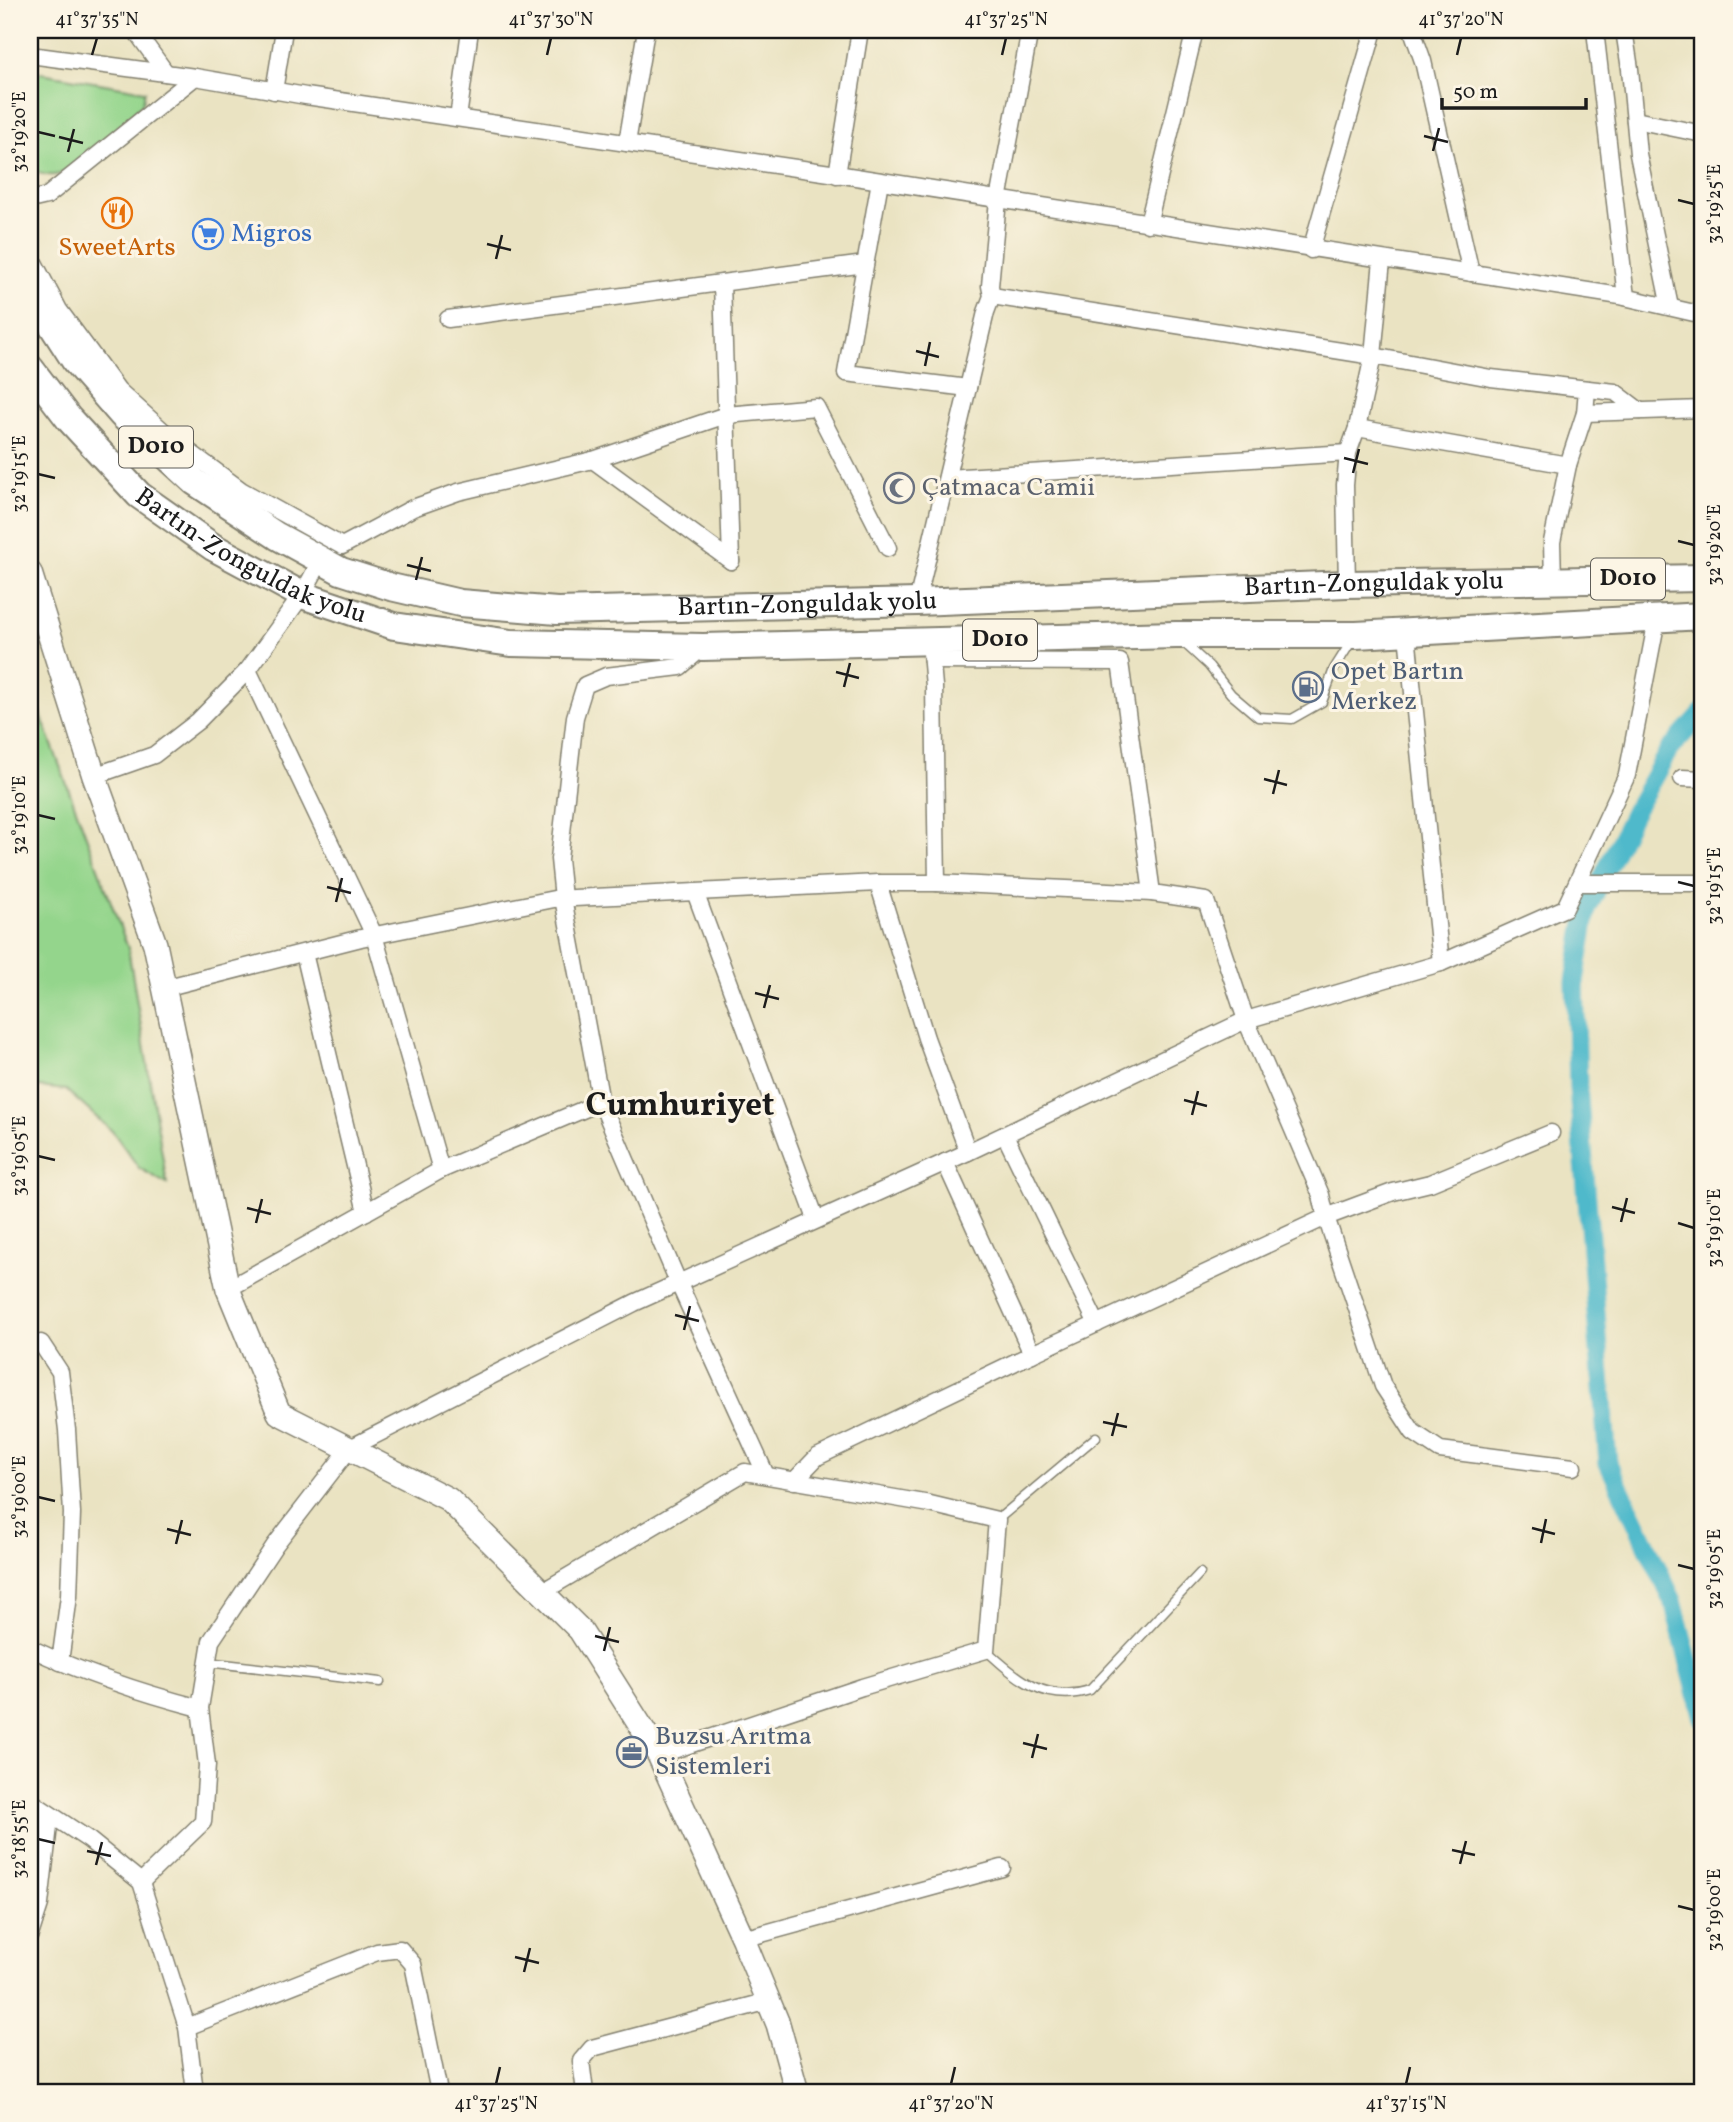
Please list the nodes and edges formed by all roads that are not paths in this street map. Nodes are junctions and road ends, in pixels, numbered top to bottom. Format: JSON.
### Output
{"nodes":[{"id":1,"x":135,"y":30,"type":"edge"},
{"id":2,"x":284,"y":30,"type":"edge"},
{"id":3,"x":470,"y":30,"type":"edge"},
{"id":4,"x":646,"y":30,"type":"edge"},
{"id":5,"x":860,"y":30,"type":"edge"},
{"id":6,"x":1030,"y":30,"type":"edge"},
{"id":7,"x":1195,"y":30,"type":"edge"},
{"id":8,"x":1374,"y":30,"type":"edge"},
{"id":9,"x":1412,"y":30,"type":"edge"},
{"id":10,"x":1595,"y":30,"type":"edge"},
{"id":11,"x":1623,"y":30,"type":"edge"},
{"id":12,"x":30,"y":55,"type":"edge"},
{"id":13,"x":166,"y":73,"type":"junction"},
{"id":14,"x":195,"y":77,"type":"junction"},
{"id":15,"x":274,"y":90,"type":"junction"},
{"id":16,"x":458,"y":118,"type":"junction"},
{"id":17,"x":1635,"y":120,"type":"junction"},
{"id":18,"x":1703,"y":134,"type":"edge"},
{"id":19,"x":627,"y":144,"type":"junction"},
{"id":20,"x":837,"y":175,"type":"junction"},
{"id":21,"x":880,"y":181,"type":"junction"},
{"id":22,"x":30,"y":200,"type":"edge"},
{"id":23,"x":998,"y":200,"type":"junction"},
{"id":24,"x":1148,"y":224,"type":"junction"},
{"id":25,"x":1311,"y":250,"type":"junction"},
{"id":26,"x":30,"y":255,"type":"edge"},
{"id":27,"x":1382,"y":260,"type":"junction"},
{"id":28,"x":865,"y":264,"type":"junction"},
{"id":29,"x":1471,"y":273,"type":"junction"},
{"id":30,"x":722,"y":283,"type":"junction"},
{"id":31,"x":30,"y":291,"type":"edge"},
{"id":32,"x":992,"y":296,"type":"junction"},
{"id":33,"x":1626,"y":297,"type":"junction"},
{"id":34,"x":1670,"y":307,"type":"junction"},
{"id":35,"x":1703,"y":315,"type":"edge"},
{"id":36,"x":448,"y":319,"type":"dead end"},
{"id":37,"x":1373,"y":356,"type":"junction"},
{"id":38,"x":30,"y":368,"type":"edge"},
{"id":39,"x":968,"y":388,"type":"junction"},
{"id":40,"x":1587,"y":389,"type":"junction"},
{"id":41,"x":1703,"y":409,"type":"edge"},
{"id":42,"x":1640,"y":411,"type":"junction"},
{"id":43,"x":1586,"y":413,"type":"junction"},
{"id":44,"x":726,"y":415,"type":"junction"},
{"id":45,"x":1357,"y":428,"type":"junction"},
{"id":46,"x":1348,"y":453,"type":"junction"},
{"id":47,"x":593,"y":460,"type":"junction"},
{"id":48,"x":1568,"y":465,"type":"junction"},
{"id":49,"x":947,"y":478,"type":"junction"},
{"id":50,"x":888,"y":548,"type":"dead end"},
{"id":51,"x":321,"y":560,"type":"junction"},
{"id":52,"x":30,"y":573,"type":"edge"},
{"id":53,"x":1703,"y":578,"type":"edge"},
{"id":54,"x":1553,"y":580,"type":"junction"},
{"id":55,"x":1347,"y":584,"type":"junction"},
{"id":56,"x":302,"y":595,"type":"junction"},
{"id":57,"x":917,"y":601,"type":"junction"},
{"id":58,"x":1703,"y":616,"type":"edge"},
{"id":59,"x":1657,"y":619,"type":"junction"},
{"id":60,"x":1176,"y":635,"type":"junction"},
{"id":61,"x":1356,"y":635,"type":"junction"},
{"id":62,"x":1408,"y":644,"type":"dead end"},
{"id":63,"x":703,"y":647,"type":"junction"},
{"id":64,"x":931,"y":651,"type":"junction"},
{"id":65,"x":248,"y":670,"type":"junction"},
{"id":66,"x":94,"y":776,"type":"junction"},
{"id":67,"x":1682,"y":779,"type":"dead end"},
{"id":68,"x":1703,"y":779,"type":"edge"},
{"id":69,"x":878,"y":883,"type":"junction"},
{"id":70,"x":937,"y":883,"type":"junction"},
{"id":71,"x":1577,"y":883,"type":"junction"},
{"id":72,"x":1703,"y":883,"type":"edge"},
{"id":73,"x":695,"y":892,"type":"junction"},
{"id":74,"x":1152,"y":893,"type":"junction"},
{"id":75,"x":563,"y":898,"type":"junction"},
{"id":76,"x":374,"y":935,"type":"junction"},
{"id":77,"x":304,"y":953,"type":"junction"},
{"id":78,"x":1441,"y":963,"type":"junction"},
{"id":79,"x":164,"y":988,"type":"junction"},
{"id":80,"x":1246,"y":1020,"type":"junction"},
{"id":81,"x":601,"y":1102,"type":"junction"},
{"id":82,"x":1551,"y":1133,"type":"dead end"},
{"id":83,"x":1005,"y":1135,"type":"junction"},
{"id":84,"x":968,"y":1152,"type":"junction"},
{"id":85,"x":945,"y":1163,"type":"junction"},
{"id":86,"x":441,"y":1170,"type":"junction"},
{"id":87,"x":366,"y":1212,"type":"junction"},
{"id":88,"x":1326,"y":1217,"type":"junction"},
{"id":89,"x":816,"y":1219,"type":"junction"},
{"id":90,"x":679,"y":1284,"type":"junction"},
{"id":91,"x":228,"y":1289,"type":"junction"},
{"id":92,"x":1097,"y":1324,"type":"junction"},
{"id":93,"x":41,"y":1343,"type":"dead end"},
{"id":94,"x":1032,"y":1354,"type":"junction"},
{"id":95,"x":1096,"y":1437,"type":"dead end"},
{"id":96,"x":350,"y":1448,"type":"junction"},
{"id":97,"x":1573,"y":1468,"type":"dead end"},
{"id":98,"x":766,"y":1475,"type":"junction"},
{"id":99,"x":794,"y":1481,"type":"junction"},
{"id":100,"x":997,"y":1520,"type":"junction"},
{"id":101,"x":1200,"y":1573,"type":"dead end"},
{"id":102,"x":542,"y":1592,"type":"junction"},
{"id":103,"x":30,"y":1648,"type":"edge"},
{"id":104,"x":986,"y":1650,"type":"junction"},
{"id":105,"x":60,"y":1662,"type":"junction"},
{"id":106,"x":208,"y":1662,"type":"junction"},
{"id":107,"x":380,"y":1682,"type":"dead end"},
{"id":108,"x":200,"y":1708,"type":"junction"},
{"id":109,"x":659,"y":1755,"type":"junction"},
{"id":110,"x":33,"y":1803,"type":"edge"},
{"id":111,"x":1002,"y":1868,"type":"dead end"},
{"id":112,"x":141,"y":1882,"type":"junction"},
{"id":113,"x":30,"y":1935,"type":"edge"},
{"id":114,"x":743,"y":1939,"type":"junction"},
{"id":115,"x":769,"y":2001,"type":"junction"},
{"id":116,"x":187,"y":2027,"type":"junction"},
{"id":117,"x":195,"y":2092,"type":"edge"},
{"id":118,"x":439,"y":2092,"type":"edge"},
{"id":119,"x":585,"y":2092,"type":"edge"},
{"id":120,"x":797,"y":2092,"type":"edge"}],
"edges":[{"from":1,"to":13,"type":"street"},
{"from":2,"to":15,"type":"street"},
{"from":3,"to":16,"type":"street"},
{"from":4,"to":19,"type":"street"},
{"from":5,"to":20,"type":"street"},
{"from":6,"to":23,"type":"street"},
{"from":7,"to":24,"type":"street"},
{"from":8,"to":25,"type":"street"},
{"from":9,"to":29,"type":"street"},
{"from":10,"to":33,"type":"street"},
{"from":11,"to":17,"type":"street"},
{"from":12,"to":13,"type":"street"},
{"from":13,"to":14,"type":"street"},
{"from":14,"to":15,"type":"street"},
{"from":14,"to":22,"type":"street"},
{"from":15,"to":16,"type":"street"},
{"from":16,"to":19,"type":"street"},
{"from":17,"to":18,"type":"street"},
{"from":17,"to":34,"type":"street"},
{"from":19,"to":20,"type":"street"},
{"from":20,"to":21,"type":"street"},
{"from":21,"to":23,"type":"street"},
{"from":21,"to":28,"type":"street"},
{"from":23,"to":24,"type":"street"},
{"from":23,"to":32,"type":"street"},
{"from":24,"to":25,"type":"street"},
{"from":25,"to":27,"type":"street"},
{"from":26,"to":47,"type":"street"},
{"from":27,"to":29,"type":"street"},
{"from":27,"to":37,"type":"street"},
{"from":28,"to":30,"type":"street"},
{"from":28,"to":39,"type":"street"},
{"from":29,"to":33,"type":"street"},
{"from":30,"to":36,"type":"street"},
{"from":30,"to":44,"type":"street"},
{"from":31,"to":51,"type":"highway","name":"Bartın-Zonguldak yolu","number":"D010"},
{"from":32,"to":37,"type":"street"},
{"from":32,"to":39,"type":"street"},
{"from":33,"to":34,"type":"street"},
{"from":34,"to":35,"type":"street"},
{"from":37,"to":40,"type":"street"},
{"from":37,"to":45,"type":"street"},
{"from":38,"to":56,"type":"highway","name":"Bartın-Zonguldak yolu","number":"D010"},
{"from":39,"to":49,"type":"street"},
{"from":40,"to":42,"type":"street"},
{"from":40,"to":43,"type":"street"},
{"from":41,"to":42,"type":"street"},
{"from":42,"to":43,"type":"street"},
{"from":43,"to":48,"type":"street"},
{"from":44,"to":47,"type":"street"},
{"from":44,"to":47,"type":"street"},
{"from":44,"to":50,"type":"street"},
{"from":45,"to":46,"type":"street"},
{"from":45,"to":48,"type":"street"},
{"from":46,"to":49,"type":"street"},
{"from":46,"to":55,"type":"street"},
{"from":48,"to":54,"type":"street"},
{"from":49,"to":57,"type":"street"},
{"from":51,"to":56,"type":"street"},
{"from":51,"to":57,"type":"highway","name":"Bartın-Zonguldak yolu","number":"D010"},
{"from":52,"to":66,"type":"main road"},
{"from":53,"to":54,"type":"highway","name":"Bartın-Zonguldak yolu","number":"D010"},
{"from":54,"to":55,"type":"highway","name":"Bartın-Zonguldak yolu","number":"D010"},
{"from":55,"to":57,"type":"highway","name":"Bartın-Zonguldak yolu","number":"D010"},
{"from":56,"to":63,"type":"highway","name":"Bartın-Zonguldak yolu","number":"D010"},
{"from":56,"to":65,"type":"street"},
{"from":58,"to":59,"type":"highway","name":"Bartın-Zonguldak yolu","number":"D010"},
{"from":59,"to":61,"type":"highway","name":"Bartın-Zonguldak yolu","number":"D010"},
{"from":59,"to":71,"type":"street"},
{"from":60,"to":61,"type":"highway","name":"Bartın-Zonguldak yolu","number":"D010"},
{"from":60,"to":61,"type":"lane"},
{"from":60,"to":64,"type":"highway","name":"Bartın-Zonguldak yolu","number":"D010"},
{"from":62,"to":78,"type":"street"},
{"from":63,"to":64,"type":"highway","name":"Bartın-Zonguldak yolu","number":"D010"},
{"from":63,"to":75,"type":"street"},
{"from":64,"to":70,"type":"street"},
{"from":64,"to":74,"type":"street"},
{"from":65,"to":66,"type":"street"},
{"from":65,"to":76,"type":"street"},
{"from":66,"to":79,"type":"main road"},
{"from":67,"to":68,"type":"street"},
{"from":69,"to":70,"type":"street"},
{"from":69,"to":73,"type":"street"},
{"from":69,"to":84,"type":"street"},
{"from":70,"to":74,"type":"street"},
{"from":71,"to":72,"type":"street"},
{"from":71,"to":78,"type":"street"},
{"from":73,"to":75,"type":"street"},
{"from":73,"to":89,"type":"street"},
{"from":74,"to":80,"type":"street"},
{"from":75,"to":76,"type":"street"},
{"from":75,"to":81,"type":"street"},
{"from":76,"to":77,"type":"street"},
{"from":76,"to":86,"type":"street"},
{"from":77,"to":79,"type":"street"},
{"from":77,"to":87,"type":"street"},
{"from":78,"to":80,"type":"street"},
{"from":79,"to":91,"type":"main road"},
{"from":80,"to":83,"type":"street"},
{"from":80,"to":88,"type":"street"},
{"from":81,"to":86,"type":"street"},
{"from":81,"to":90,"type":"street"},
{"from":82,"to":88,"type":"street"},
{"from":83,"to":84,"type":"street"},
{"from":83,"to":92,"type":"street"},
{"from":84,"to":85,"type":"street"},
{"from":85,"to":89,"type":"street"},
{"from":85,"to":94,"type":"street"},
{"from":86,"to":87,"type":"street"},
{"from":87,"to":91,"type":"street"},
{"from":88,"to":92,"type":"street"},
{"from":88,"to":97,"type":"street"},
{"from":89,"to":90,"type":"street"},
{"from":90,"to":96,"type":"street"},
{"from":90,"to":98,"type":"street"},
{"from":91,"to":96,"type":"main road"},
{"from":92,"to":94,"type":"street"},
{"from":93,"to":105,"type":"street"},
{"from":94,"to":99,"type":"street"},
{"from":95,"to":100,"type":"lane"},
{"from":96,"to":102,"type":"main road"},
{"from":96,"to":106,"type":"street"},
{"from":98,"to":99,"type":"street"},
{"from":98,"to":102,"type":"street"},
{"from":99,"to":100,"type":"street"},
{"from":100,"to":104,"type":"street"},
{"from":101,"to":104,"type":"lane"},
{"from":102,"to":109,"type":"main road"},
{"from":103,"to":105,"type":"street"},
{"from":104,"to":109,"type":"street"},
{"from":105,"to":108,"type":"street"},
{"from":106,"to":107,"type":"lane"},
{"from":106,"to":108,"type":"street"},
{"from":108,"to":112,"type":"street"},
{"from":109,"to":114,"type":"main road"},
{"from":110,"to":112,"type":"street"},
{"from":110,"to":113,"type":"street"},
{"from":111,"to":114,"type":"street"},
{"from":112,"to":116,"type":"street"},
{"from":114,"to":115,"type":"main road"},
{"from":115,"to":119,"type":"street"},
{"from":115,"to":120,"type":"main road"},
{"from":116,"to":117,"type":"street"},
{"from":116,"to":118,"type":"street"}]}
